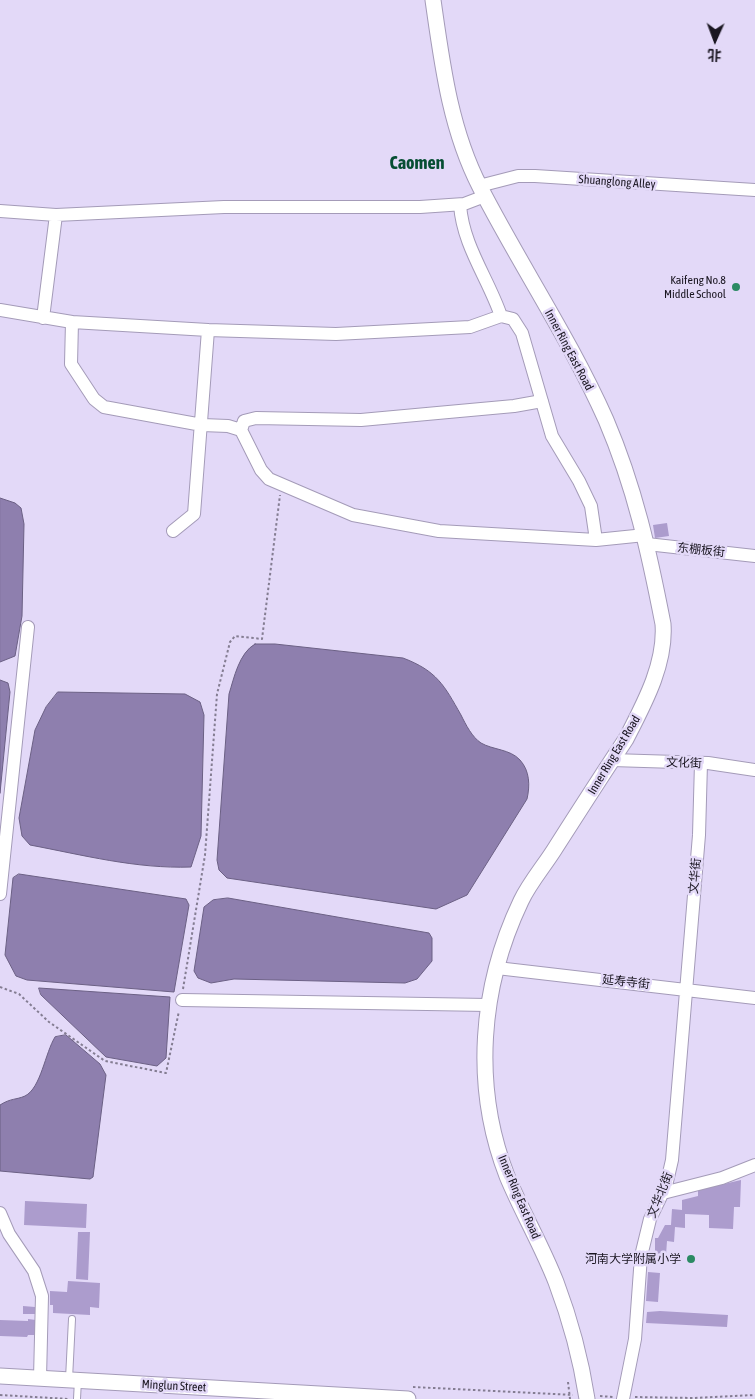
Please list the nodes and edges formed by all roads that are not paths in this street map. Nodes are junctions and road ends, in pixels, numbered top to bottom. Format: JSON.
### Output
{"nodes":[{"id":1,"x":433,"y":0,"type":"edge"},
{"id":2,"x":755,"y":190,"type":"edge"},
{"id":3,"x":482,"y":191,"type":"junction"},
{"id":4,"x":460,"y":205,"type":"junction"},
{"id":5,"x":0,"y":211,"type":"edge"},
{"id":6,"x":56,"y":215,"type":"junction"},
{"id":7,"x":0,"y":310,"type":"edge"},
{"id":8,"x":501,"y":316,"type":"junction"},
{"id":9,"x":43,"y":318,"type":"junction"},
{"id":10,"x":72,"y":322,"type":"junction"},
{"id":11,"x":208,"y":330,"type":"junction"},
{"id":12,"x":542,"y":401,"type":"junction"},
{"id":13,"x":202,"y":425,"type":"junction"},
{"id":14,"x":241,"y":430,"type":"junction"},
{"id":15,"x":173,"y":531,"type":"dead end"},
{"id":16,"x":596,"y":540,"type":"junction"},
{"id":17,"x":646,"y":540,"type":"junction"},
{"id":18,"x":755,"y":556,"type":"edge"},
{"id":19,"x":28,"y":627,"type":"dead end"},
{"id":20,"x":612,"y":760,"type":"junction"},
{"id":21,"x":701,"y":763,"type":"junction"},
{"id":22,"x":755,"y":770,"type":"edge"},
{"id":23,"x":0,"y":894,"type":"edge"},
{"id":24,"x":497,"y":968,"type":"junction"},
{"id":25,"x":685,"y":989,"type":"junction"},
{"id":26,"x":755,"y":998,"type":"edge"},
{"id":27,"x":182,"y":1000,"type":"road end"},
{"id":28,"x":488,"y":1005,"type":"junction"},
{"id":29,"x":755,"y":1166,"type":"edge"},
{"id":30,"x":663,"y":1193,"type":"junction"},
{"id":31,"x":0,"y":1213,"type":"edge"},
{"id":32,"x":72,"y":1319,"type":"dead end"},
{"id":33,"x":0,"y":1376,"type":"edge"},
{"id":34,"x":40,"y":1378,"type":"junction"},
{"id":35,"x":0,"y":1385,"type":"edge"},
{"id":36,"x":74,"y":1389,"type":"edge"},
{"id":37,"x":258,"y":1399,"type":"edge"},
{"id":38,"x":408,"y":1399,"type":"edge"},
{"id":39,"x":587,"y":1399,"type":"edge"},
{"id":40,"x":623,"y":1399,"type":"edge"}],
"edges":[{"from":1,"to":3,"type":"street","name":"Inner Ring East Road"},
{"from":2,"to":3,"type":"street","name":"Shuanglong Alley"},
{"from":3,"to":4,"type":"street","name":"Shuanglong Alley"},
{"from":3,"to":17,"type":"street","name":"Inner Ring East Road"},
{"from":4,"to":6,"type":"street","name":"Shuanglong Alley"},
{"from":4,"to":8,"type":"street"},
{"from":5,"to":6,"type":"street","name":"Shuanglong Alley"},
{"from":6,"to":9,"type":"street"},
{"from":7,"to":9,"type":"street"},
{"from":8,"to":11,"type":"street"},
{"from":8,"to":12,"type":"street"},
{"from":9,"to":10,"type":"street"},
{"from":10,"to":11,"type":"street"},
{"from":10,"to":13,"type":"street"},
{"from":11,"to":13,"type":"street"},
{"from":12,"to":14,"type":"street"},
{"from":12,"to":16,"type":"street"},
{"from":13,"to":14,"type":"street"},
{"from":13,"to":15,"type":"street"},
{"from":14,"to":16,"type":"street","name":"东棚板街"},
{"from":16,"to":17,"type":"street","name":"东棚板街"},
{"from":17,"to":18,"type":"street","name":"东棚板街"},
{"from":17,"to":20,"type":"street","name":"Inner Ring East Road"},
{"from":19,"to":23,"type":"street"},
{"from":20,"to":21,"type":"street","name":"文化街"},
{"from":20,"to":24,"type":"street","name":"Inner Ring East Road"},
{"from":21,"to":22,"type":"street","name":"文化街"},
{"from":21,"to":25,"type":"street","name":"文华街"},
{"from":24,"to":25,"type":"street","name":"延寿寺街"},
{"from":24,"to":28,"type":"street","name":"Inner Ring East Road"},
{"from":25,"to":26,"type":"street","name":"延寿寺街"},
{"from":25,"to":30,"type":"street","name":"文华北街"},
{"from":27,"to":28,"type":"street"},
{"from":28,"to":39,"type":"street","name":"Inner Ring East Road"},
{"from":29,"to":30,"type":"street"},
{"from":30,"to":40,"type":"street","name":"文华北街"},
{"from":31,"to":34,"type":"street"},
{"from":32,"to":36,"type":"lane"},
{"from":33,"to":34,"type":"street","name":"Minglun Street"},
{"from":34,"to":36,"type":"street","name":"Minglun Street"},
{"from":35,"to":36,"type":"street","name":"Minglun Street"},
{"from":36,"to":37,"type":"street","name":"Minglun Street"},
{"from":36,"to":38,"type":"street","name":"Minglun Street"}]}
